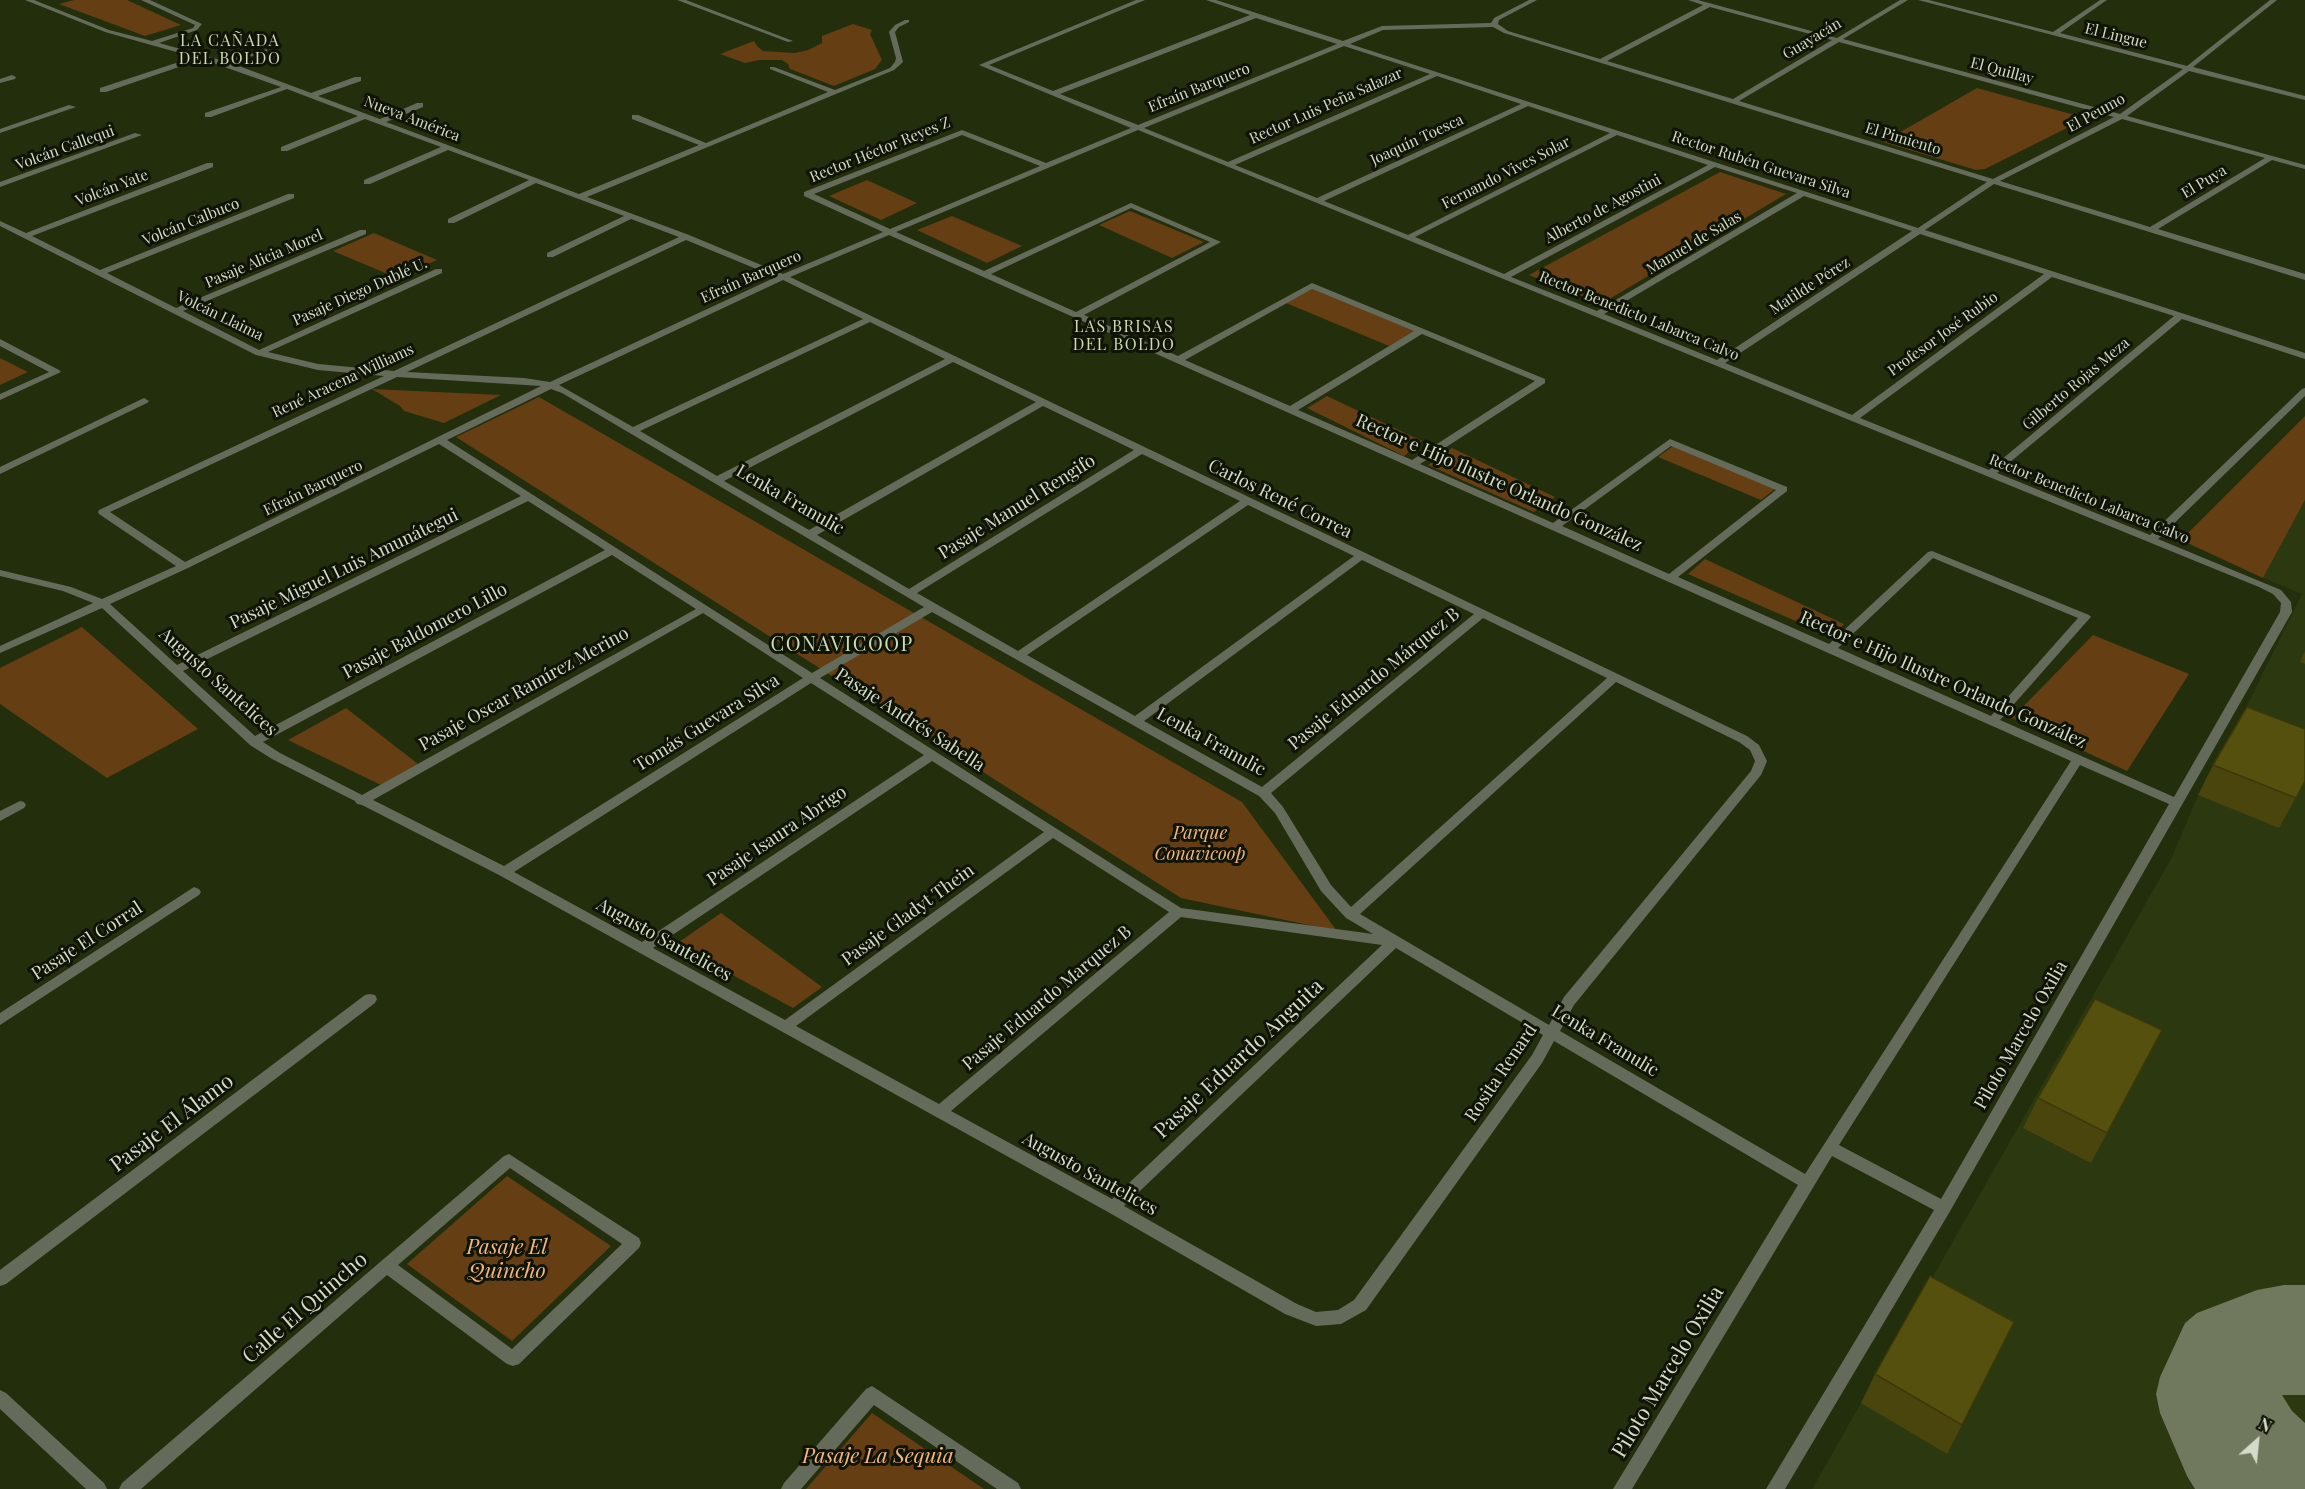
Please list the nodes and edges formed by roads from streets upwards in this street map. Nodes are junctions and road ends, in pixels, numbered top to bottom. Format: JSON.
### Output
{"nodes":[{"id":1,"x":28,"y":0,"type":"edge"},
{"id":2,"x":54,"y":0,"type":"edge"},
{"id":3,"x":144,"y":0,"type":"edge"},
{"id":4,"x":680,"y":0,"type":"edge"},
{"id":5,"x":1142,"y":0,"type":"edge"},
{"id":6,"x":1209,"y":0,"type":"edge"},
{"id":7,"x":1533,"y":0,"type":"edge"},
{"id":8,"x":1691,"y":0,"type":"edge"},
{"id":9,"x":1905,"y":0,"type":"edge"},
{"id":10,"x":1921,"y":0,"type":"edge"},
{"id":11,"x":2104,"y":0,"type":"edge"},
{"id":12,"x":2274,"y":0,"type":"edge"},
{"id":13,"x":39,"y":4,"type":"junction"},
{"id":14,"x":1709,"y":5,"type":"junction"},
{"id":15,"x":1257,"y":15,"type":"junction"},
{"id":16,"x":908,"y":21,"type":"dead end"},
{"id":17,"x":1494,"y":24,"type":"junction"},
{"id":18,"x":2054,"y":34,"type":"junction"},
{"id":19,"x":1838,"y":40,"type":"junction"},
{"id":20,"x":790,"y":41,"type":"dead end"},
{"id":21,"x":152,"y":43,"type":"junction"},
{"id":22,"x":1344,"y":44,"type":"junction"},
{"id":23,"x":265,"y":50,"type":"dead end"},
{"id":24,"x":201,"y":57,"type":"junction"},
{"id":25,"x":1601,"y":61,"type":"junction"},
{"id":26,"x":224,"y":63,"type":"junction"},
{"id":27,"x":772,"y":68,"type":"dead end"},
{"id":28,"x":2187,"y":68,"type":"junction"},
{"id":29,"x":1436,"y":74,"type":"junction"},
{"id":30,"x":12,"y":77,"type":"dead end"},
{"id":31,"x":358,"y":79,"type":"dead end"},
{"id":32,"x":0,"y":81,"type":"edge"},
{"id":33,"x":287,"y":87,"type":"junction"},
{"id":34,"x":103,"y":90,"type":"dead end"},
{"id":35,"x":836,"y":93,"type":"junction"},
{"id":36,"x":1052,"y":94,"type":"junction"},
{"id":37,"x":310,"y":96,"type":"junction"},
{"id":38,"x":2305,"y":98,"type":"edge"},
{"id":39,"x":1733,"y":102,"type":"junction"},
{"id":40,"x":1528,"y":103,"type":"junction"},
{"id":41,"x":420,"y":105,"type":"dead end"},
{"id":42,"x":72,"y":106,"type":"dead end"},
{"id":43,"x":208,"y":115,"type":"dead end"},
{"id":44,"x":365,"y":116,"type":"junction"},
{"id":45,"x":635,"y":117,"type":"dead end"},
{"id":46,"x":2121,"y":117,"type":"junction"},
{"id":47,"x":380,"y":122,"type":"junction"},
{"id":48,"x":1137,"y":128,"type":"junction"},
{"id":49,"x":0,"y":131,"type":"edge"},
{"id":50,"x":1617,"y":132,"type":"junction"},
{"id":51,"x":138,"y":135,"type":"dead end"},
{"id":52,"x":705,"y":145,"type":"junction"},
{"id":53,"x":448,"y":147,"type":"junction"},
{"id":54,"x":284,"y":149,"type":"dead end"},
{"id":55,"x":2271,"y":158,"type":"junction"},
{"id":56,"x":1715,"y":164,"type":"junction"},
{"id":57,"x":210,"y":165,"type":"dead end"},
{"id":58,"x":1228,"y":165,"type":"junction"},
{"id":59,"x":1046,"y":166,"type":"junction"},
{"id":60,"x":2305,"y":167,"type":"edge"},
{"id":61,"x":536,"y":180,"type":"junction"},
{"id":62,"x":1994,"y":181,"type":"junction"},
{"id":63,"x":367,"y":182,"type":"dead end"},
{"id":64,"x":0,"y":185,"type":"edge"},
{"id":65,"x":1803,"y":193,"type":"junction"},
{"id":66,"x":807,"y":194,"type":"joint"},
{"id":67,"x":291,"y":196,"type":"dead end"},
{"id":68,"x":579,"y":196,"type":"junction"},
{"id":69,"x":1317,"y":201,"type":"junction"},
{"id":70,"x":631,"y":216,"type":"junction"},
{"id":71,"x":451,"y":221,"type":"dead end"},
{"id":72,"x":0,"y":223,"type":"edge"},
{"id":73,"x":2151,"y":230,"type":"junction"},
{"id":74,"x":1919,"y":231,"type":"junction"},
{"id":75,"x":363,"y":232,"type":"dead end"},
{"id":76,"x":889,"y":232,"type":"junction"},
{"id":77,"x":25,"y":236,"type":"junction"},
{"id":78,"x":686,"y":237,"type":"junction"},
{"id":79,"x":1407,"y":238,"type":"junction"},
{"id":80,"x":550,"y":255,"type":"dead end"},
{"id":81,"x":440,"y":271,"type":"dead end"},
{"id":82,"x":100,"y":273,"type":"junction"},
{"id":83,"x":2051,"y":273,"type":"junction"},
{"id":84,"x":984,"y":274,"type":"junction"},
{"id":85,"x":783,"y":277,"type":"junction"},
{"id":86,"x":2305,"y":277,"type":"edge"},
{"id":87,"x":1504,"y":278,"type":"junction"},
{"id":88,"x":176,"y":311,"type":"junction"},
{"id":89,"x":1077,"y":315,"type":"junction"},
{"id":90,"x":1598,"y":315,"type":"junction"},
{"id":91,"x":2181,"y":315,"type":"junction"},
{"id":92,"x":869,"y":319,"type":"junction"},
{"id":93,"x":1421,"y":331,"type":"junction"},
{"id":94,"x":0,"y":342,"type":"edge"},
{"id":95,"x":259,"y":353,"type":"junction"},
{"id":96,"x":2305,"y":356,"type":"edge"},
{"id":97,"x":952,"y":359,"type":"junction"},
{"id":98,"x":1178,"y":360,"type":"junction"},
{"id":99,"x":1716,"y":364,"type":"junction"},
{"id":100,"x":391,"y":374,"type":"junction"},
{"id":101,"x":551,"y":385,"type":"junction"},
{"id":102,"x":2305,"y":391,"type":"edge"},
{"id":103,"x":0,"y":397,"type":"edge"},
{"id":104,"x":144,"y":401,"type":"dead end"},
{"id":105,"x":1043,"y":402,"type":"junction"},
{"id":106,"x":1291,"y":410,"type":"junction"},
{"id":107,"x":1852,"y":419,"type":"junction"},
{"id":108,"x":633,"y":431,"type":"junction"},
{"id":109,"x":440,"y":440,"type":"junction"},
{"id":110,"x":1141,"y":450,"type":"junction"},
{"id":111,"x":1413,"y":464,"type":"junction"},
{"id":112,"x":0,"y":471,"type":"edge"},
{"id":113,"x":1989,"y":475,"type":"junction"},
{"id":114,"x":718,"y":480,"type":"junction"},
{"id":115,"x":527,"y":497,"type":"junction"},
{"id":116,"x":1246,"y":501,"type":"junction"},
{"id":117,"x":1554,"y":527,"type":"junction"},
{"id":118,"x":810,"y":534,"type":"junction"},
{"id":119,"x":2151,"y":540,"type":"junction"},
{"id":120,"x":612,"y":551,"type":"junction"},
{"id":121,"x":1360,"y":556,"type":"junction"},
{"id":122,"x":184,"y":566,"type":"junction"},
{"id":123,"x":0,"y":573,"type":"edge"},
{"id":124,"x":1670,"y":578,"type":"junction"},
{"id":125,"x":910,"y":593,"type":"junction"},
{"id":126,"x":2282,"y":597,"type":"joint"},
{"id":127,"x":104,"y":604,"type":"junction"},
{"id":128,"x":932,"y":607,"type":"junction"},
{"id":129,"x":704,"y":609,"type":"junction"},
{"id":130,"x":1481,"y":614,"type":"junction"},
{"id":131,"x":1830,"y":649,"type":"junction"},
{"id":132,"x":0,"y":650,"type":"edge"},
{"id":133,"x":1018,"y":656,"type":"junction"},
{"id":134,"x":175,"y":670,"type":"junction"},
{"id":135,"x":811,"y":678,"type":"junction"},
{"id":136,"x":1614,"y":678,"type":"junction"},
{"id":137,"x":1993,"y":721,"type":"junction"},
{"id":138,"x":1134,"y":722,"type":"junction"},
{"id":139,"x":254,"y":742,"type":"junction"},
{"id":140,"x":1759,"y":754,"type":"joint"},
{"id":141,"x":932,"y":755,"type":"junction"},
{"id":142,"x":2078,"y":759,"type":"junction"},
{"id":143,"x":1263,"y":793,"type":"junction"},
{"id":144,"x":361,"y":801,"type":"junction"},
{"id":145,"x":2177,"y":803,"type":"junction"},
{"id":146,"x":20,"y":806,"type":"dead end"},
{"id":147,"x":0,"y":818,"type":"edge"},
{"id":148,"x":1053,"y":832,"type":"junction"},
{"id":149,"x":504,"y":872,"type":"junction"},
{"id":150,"x":194,"y":892,"type":"dead end"},
{"id":151,"x":1178,"y":912,"type":"junction"},
{"id":152,"x":1351,"y":915,"type":"junction"},
{"id":153,"x":1394,"y":942,"type":"junction"},
{"id":154,"x":642,"y":948,"type":"junction"},
{"id":155,"x":370,"y":999,"type":"dead end"},
{"id":156,"x":0,"y":1020,"type":"edge"},
{"id":157,"x":785,"y":1027,"type":"junction"},
{"id":158,"x":1552,"y":1032,"type":"junction"},
{"id":159,"x":940,"y":1112,"type":"junction"},
{"id":160,"x":1829,"y":1147,"type":"junction"},
{"id":161,"x":1807,"y":1183,"type":"junction"},
{"id":162,"x":1113,"y":1207,"type":"junction"},
{"id":163,"x":1944,"y":1208,"type":"junction"},
{"id":164,"x":388,"y":1267,"type":"junction"},
{"id":165,"x":0,"y":1279,"type":"edge"},
{"id":166,"x":1330,"y":1319,"type":"joint"},
{"id":167,"x":0,"y":1398,"type":"edge"},
{"id":168,"x":98,"y":1489,"type":"edge"},
{"id":169,"x":128,"y":1489,"type":"edge"},
{"id":170,"x":790,"y":1489,"type":"edge"},
{"id":171,"x":1012,"y":1489,"type":"edge"},
{"id":172,"x":1622,"y":1489,"type":"edge"},
{"id":173,"x":1775,"y":1489,"type":"edge"}],
"edges":[{"from":1,"to":13,"type":"street","name":"Nueva América"},
{"from":2,"to":13,"type":"street"},
{"from":3,"to":21,"type":"street"},
{"from":4,"to":20,"type":"street"},
{"from":5,"to":36,"type":"street","name":"Rector Benedicto Labarca Calvo"},
{"from":6,"to":15,"type":"street","name":"Rector Rubén Guevara Silva"},
{"from":7,"to":17,"type":"street"},
{"from":8,"to":14,"type":"street","name":"El Quillay"},
{"from":9,"to":19,"type":"street","name":"Guayacán"},
{"from":10,"to":18,"type":"street","name":"El Lingue"},
{"from":11,"to":18,"type":"street"},
{"from":12,"to":28,"type":"street","name":"El Peumo"},
{"from":13,"to":21,"type":"street","name":"Nueva América"},
{"from":14,"to":19,"type":"street","name":"El Quillay"},
{"from":14,"to":25,"type":"street"},
{"from":15,"to":22,"type":"street","name":"Rector Rubén Guevara Silva"},
{"from":15,"to":36,"type":"street"},
{"from":16,"to":35,"type":"street"},
{"from":17,"to":22,"type":"street","name":"Efraín Barquero"},
{"from":17,"to":25,"type":"street","name":"El Pimiento"},
{"from":18,"to":28,"type":"street","name":"El Lingue"},
{"from":19,"to":39,"type":"street","name":"Guayacán"},
{"from":19,"to":46,"type":"street","name":"El Quillay"},
{"from":21,"to":24,"type":"street","name":"Nueva América"},
{"from":22,"to":29,"type":"street","name":"Rector Rubén Guevara Silva"},
{"from":22,"to":48,"type":"street","name":"Efraín Barquero"},
{"from":23,"to":26,"type":"street"},
{"from":24,"to":26,"type":"street","name":"Nueva América"},
{"from":24,"to":34,"type":"street"},
{"from":25,"to":39,"type":"street","name":"El Pimiento"},
{"from":26,"to":33,"type":"street","name":"Nueva América"},
{"from":27,"to":35,"type":"street"},
{"from":28,"to":38,"type":"street","name":"El Lingue"},
{"from":28,"to":46,"type":"street","name":"El Peumo"},
{"from":29,"to":40,"type":"street","name":"Rector Rubén Guevara Silva"},
{"from":29,"to":58,"type":"street","name":"Rector Luis Peña Salazar"},
{"from":30,"to":32,"type":"street"},
{"from":31,"to":37,"type":"street"},
{"from":33,"to":37,"type":"street","name":"Nueva América"},
{"from":33,"to":43,"type":"street"},
{"from":35,"to":52,"type":"street"},
{"from":36,"to":48,"type":"street","name":"Rector Benedicto Labarca Calvo"},
{"from":37,"to":44,"type":"street","name":"Nueva América"},
{"from":39,"to":62,"type":"street","name":"El Pimiento"},
{"from":40,"to":50,"type":"street","name":"Rector Rubén Guevara Silva"},
{"from":40,"to":69,"type":"street","name":"Joaquín Toesca"},
{"from":41,"to":47,"type":"street"},
{"from":42,"to":49,"type":"street"},
{"from":44,"to":47,"type":"street","name":"Nueva América"},
{"from":44,"to":54,"type":"street"},
{"from":45,"to":52,"type":"street"},
{"from":46,"to":55,"type":"street","name":"El Quillay"},
{"from":46,"to":62,"type":"street","name":"El Peumo"},
{"from":47,"to":53,"type":"street","name":"Nueva América"},
{"from":48,"to":58,"type":"street","name":"Rector Benedicto Labarca Calvo"},
{"from":48,"to":59,"type":"street","name":"Efraín Barquero"},
{"from":50,"to":56,"type":"street","name":"Rector Rubén Guevara Silva"},
{"from":50,"to":79,"type":"street","name":"Fernando Vives Solar"},
{"from":51,"to":64,"type":"street","name":"Volcán Callequi"},
{"from":52,"to":68,"type":"street"},
{"from":53,"to":61,"type":"street","name":"Nueva América"},
{"from":53,"to":63,"type":"street"},
{"from":55,"to":60,"type":"street","name":"El Quillay"},
{"from":55,"to":73,"type":"street","name":"El Puya"},
{"from":56,"to":65,"type":"street","name":"Rector Rubén Guevara Silva"},
{"from":56,"to":87,"type":"street","name":"Alberto de Agostini"},
{"from":57,"to":77,"type":"street","name":"Volcán Yate"},
{"from":58,"to":69,"type":"street","name":"Rector Benedicto Labarca Calvo"},
{"from":59,"to":66,"type":"street","name":"Rector Héctor Reyes Z"},
{"from":59,"to":76,"type":"street","name":"Efraín Barquero"},
{"from":61,"to":68,"type":"street","name":"Nueva América"},
{"from":61,"to":71,"type":"street"},
{"from":62,"to":73,"type":"street","name":"El Pimiento"},
{"from":62,"to":74,"type":"street","name":"El Peumo"},
{"from":65,"to":74,"type":"street","name":"Rector Rubén Guevara Silva"},
{"from":65,"to":90,"type":"street","name":"Manuel de Salas"},
{"from":66,"to":76,"type":"street","name":"Rector e Hijo Ilustre Orlando González"},
{"from":67,"to":82,"type":"street","name":"Volcán Calbuco"},
{"from":68,"to":70,"type":"street","name":"Nueva América"},
{"from":69,"to":79,"type":"street","name":"Rector Benedicto Labarca Calvo"},
{"from":70,"to":78,"type":"street","name":"Nueva América"},
{"from":70,"to":80,"type":"street"},
{"from":72,"to":77,"type":"street","name":"Volcán Llaima"},
{"from":73,"to":86,"type":"street","name":"El Pimiento"},
{"from":74,"to":83,"type":"street","name":"Rector Rubén Guevara Silva"},
{"from":74,"to":99,"type":"street","name":"Matilde Pérez"},
{"from":75,"to":88,"type":"street","name":"Pasaje Alicia Morel"},
{"from":76,"to":84,"type":"street","name":"Rector e Hijo Ilustre Orlando González"},
{"from":76,"to":85,"type":"street","name":"Efraín Barquero"},
{"from":77,"to":82,"type":"street","name":"Volcán Llaima"},
{"from":78,"to":85,"type":"street","name":"Nueva América"},
{"from":78,"to":100,"type":"street","name":"René Aracena Williams"},
{"from":79,"to":87,"type":"street","name":"Rector Benedicto Labarca Calvo"},
{"from":81,"to":95,"type":"street","name":"Pasaje Diego Dublé U."},
{"from":82,"to":88,"type":"street","name":"Volcán Llaima"},
{"from":83,"to":91,"type":"street","name":"Rector Rubén Guevara Silva"},
{"from":83,"to":107,"type":"street","name":"Profesor José Rubio"},
{"from":84,"to":89,"type":"street","name":"Rector e Hijo Ilustre Orlando González"},
{"from":84,"to":89,"type":"street"},
{"from":85,"to":92,"type":"street","name":"Carlos René Correa"},
{"from":85,"to":101,"type":"street","name":"Efraín Barquero"},
{"from":87,"to":90,"type":"street","name":"Rector Benedicto Labarca Calvo"},
{"from":88,"to":95,"type":"street","name":"Volcán Llaima"},
{"from":89,"to":98,"type":"street","name":"Rector e Hijo Ilustre Orlando González"},
{"from":90,"to":99,"type":"street","name":"Rector Benedicto Labarca Calvo"},
{"from":91,"to":96,"type":"street","name":"Rector Rubén Guevara Silva"},
{"from":91,"to":113,"type":"street","name":"Gilberto Rojas Meza"},
{"from":92,"to":97,"type":"street","name":"Carlos René Correa"},
{"from":92,"to":108,"type":"street"},
{"from":93,"to":98,"type":"street"},
{"from":93,"to":106,"type":"street"},
{"from":93,"to":111,"type":"street"},
{"from":94,"to":103,"type":"street"},
{"from":95,"to":100,"type":"street","name":"Volcán Llaima"},
{"from":97,"to":105,"type":"street","name":"Carlos René Correa"},
{"from":97,"to":114,"type":"street"},
{"from":98,"to":106,"type":"street","name":"Rector e Hijo Ilustre Orlando González"},
{"from":99,"to":107,"type":"street","name":"Rector Benedicto Labarca Calvo"},
{"from":100,"to":101,"type":"street","name":"Volcán Llaima"},
{"from":100,"to":122,"type":"street","name":"René Aracena Williams"},
{"from":101,"to":108,"type":"street","name":"Lenka Franulic"},
{"from":101,"to":109,"type":"street","name":"Efraín Barquero"},
{"from":102,"to":119,"type":"street"},
{"from":104,"to":112,"type":"street"},
{"from":105,"to":110,"type":"street","name":"Carlos René Correa"},
{"from":105,"to":118,"type":"street"},
{"from":106,"to":111,"type":"street","name":"Rector e Hijo Ilustre Orlando González"},
{"from":107,"to":113,"type":"street","name":"Rector Benedicto Labarca Calvo"},
{"from":108,"to":114,"type":"street","name":"Lenka Franulic"},
{"from":109,"to":115,"type":"street","name":"Pasaje Andrés Sabella"},
{"from":109,"to":122,"type":"street","name":"Efraín Barquero"},
{"from":110,"to":116,"type":"street","name":"Carlos René Correa"},
{"from":110,"to":125,"type":"street","name":"Pasaje Manuel Rengifo"},
{"from":111,"to":117,"type":"street","name":"Rector e Hijo Ilustre Orlando González"},
{"from":113,"to":119,"type":"street","name":"Rector Benedicto Labarca Calvo"},
{"from":114,"to":118,"type":"street","name":"Lenka Franulic"},
{"from":115,"to":120,"type":"street","name":"Pasaje Andrés Sabella"},
{"from":115,"to":134,"type":"street","name":"Pasaje Miguel Luis Amunátegui"},
{"from":116,"to":121,"type":"street","name":"Carlos René Correa"},
{"from":116,"to":133,"type":"street"},
{"from":117,"to":124,"type":"street","name":"Rector e Hijo Ilustre Orlando González"},
{"from":117,"to":124,"type":"street"},
{"from":118,"to":125,"type":"street","name":"Lenka Franulic"},
{"from":119,"to":126,"type":"street","name":"Rector Benedicto Labarca Calvo"},
{"from":120,"to":129,"type":"street","name":"Pasaje Andrés Sabella"},
{"from":120,"to":139,"type":"street","name":"Pasaje Baldomero Lillo"},
{"from":121,"to":130,"type":"street","name":"Carlos René Correa"},
{"from":121,"to":138,"type":"street"},
{"from":122,"to":127,"type":"street","name":"Efraín Barquero"},
{"from":123,"to":127,"type":"street","name":"Augusto Santelices"},
{"from":124,"to":131,"type":"street","name":"Rector e Hijo Ilustre Orlando González"},
{"from":125,"to":128,"type":"street","name":"Lenka Franulic"},
{"from":126,"to":145,"type":"street","name":"Piloto Marcelo Oxilia"},
{"from":127,"to":132,"type":"street","name":"Efraín Barquero"},
{"from":127,"to":134,"type":"street","name":"Augusto Santelices"},
{"from":128,"to":133,"type":"street","name":"Lenka Franulic"},
{"from":128,"to":135,"type":"street","name":"Tomás Guevara Silva"},
{"from":129,"to":135,"type":"street","name":"Pasaje Andrés Sabella"},
{"from":129,"to":144,"type":"street","name":"Pasaje Oscar Ramírez Merino"},
{"from":130,"to":136,"type":"street","name":"Carlos René Correa"},
{"from":130,"to":143,"type":"street","name":"Pasaje Eduardo Márquez B"},
{"from":131,"to":137,"type":"street","name":"Rector e Hijo Ilustre Orlando González"},
{"from":131,"to":137,"type":"street"},
{"from":133,"to":138,"type":"street","name":"Lenka Franulic"},
{"from":134,"to":139,"type":"street","name":"Augusto Santelices"},
{"from":135,"to":141,"type":"street","name":"Pasaje Andrés Sabella"},
{"from":135,"to":149,"type":"street","name":"Tomás Guevara Silva"},
{"from":136,"to":140,"type":"street","name":"Carlos René Correa"},
{"from":136,"to":152,"type":"street"},
{"from":137,"to":142,"type":"street","name":"Rector e Hijo Ilustre Orlando González"},
{"from":138,"to":143,"type":"street","name":"Lenka Franulic"},
{"from":139,"to":144,"type":"street","name":"Augusto Santelices"},
{"from":140,"to":158,"type":"street","name":"Rosita Renard"},
{"from":141,"to":148,"type":"street","name":"Pasaje Andrés Sabella"},
{"from":141,"to":154,"type":"street","name":"Pasaje Isaura Abrigo"},
{"from":142,"to":145,"type":"street","name":"Rector e Hijo Ilustre Orlando González"},
{"from":142,"to":160,"type":"street","name":"Piloto Marcelo Oxilia"},
{"from":143,"to":152,"type":"street","name":"Lenka Franulic"},
{"from":144,"to":149,"type":"street","name":"Augusto Santelices"},
{"from":145,"to":163,"type":"street","name":"Piloto Marcelo Oxilia"},
{"from":146,"to":147,"type":"street"},
{"from":148,"to":151,"type":"street","name":"Pasaje Andrés Sabella"},
{"from":148,"to":157,"type":"street","name":"Pasaje Gladyt Thein"},
{"from":149,"to":154,"type":"street","name":"Augusto Santelices"},
{"from":150,"to":156,"type":"street","name":"Pasaje El Corral"},
{"from":151,"to":153,"type":"street","name":"Pasaje Andrés Sabella"},
{"from":151,"to":159,"type":"street","name":"Pasaje Eduardo Marquez B"},
{"from":152,"to":153,"type":"street","name":"Lenka Franulic"},
{"from":153,"to":158,"type":"street","name":"Lenka Franulic"},
{"from":153,"to":162,"type":"street","name":"Pasaje Eduardo Anguita"},
{"from":154,"to":157,"type":"street","name":"Augusto Santelices"},
{"from":155,"to":165,"type":"street","name":"Pasaje El Álamo"},
{"from":157,"to":159,"type":"street","name":"Augusto Santelices"},
{"from":158,"to":161,"type":"street","name":"Lenka Franulic"},
{"from":158,"to":166,"type":"street","name":"Rosita Renard"},
{"from":159,"to":162,"type":"street","name":"Augusto Santelices"},
{"from":160,"to":161,"type":"street","name":"Piloto Marcelo Oxilia"},
{"from":160,"to":163,"type":"street"},
{"from":161,"to":172,"type":"street","name":"Piloto Marcelo Oxilia"},
{"from":162,"to":166,"type":"street","name":"Augusto Santelices"},
{"from":163,"to":173,"type":"street","name":"Piloto Marcelo Oxilia"},
{"from":164,"to":164,"type":"street","name":"Calle El Quincho"},
{"from":164,"to":169,"type":"street","name":"Calle El Quincho"},
{"from":167,"to":168,"type":"street"},
{"from":170,"to":171,"type":"street"}]}
